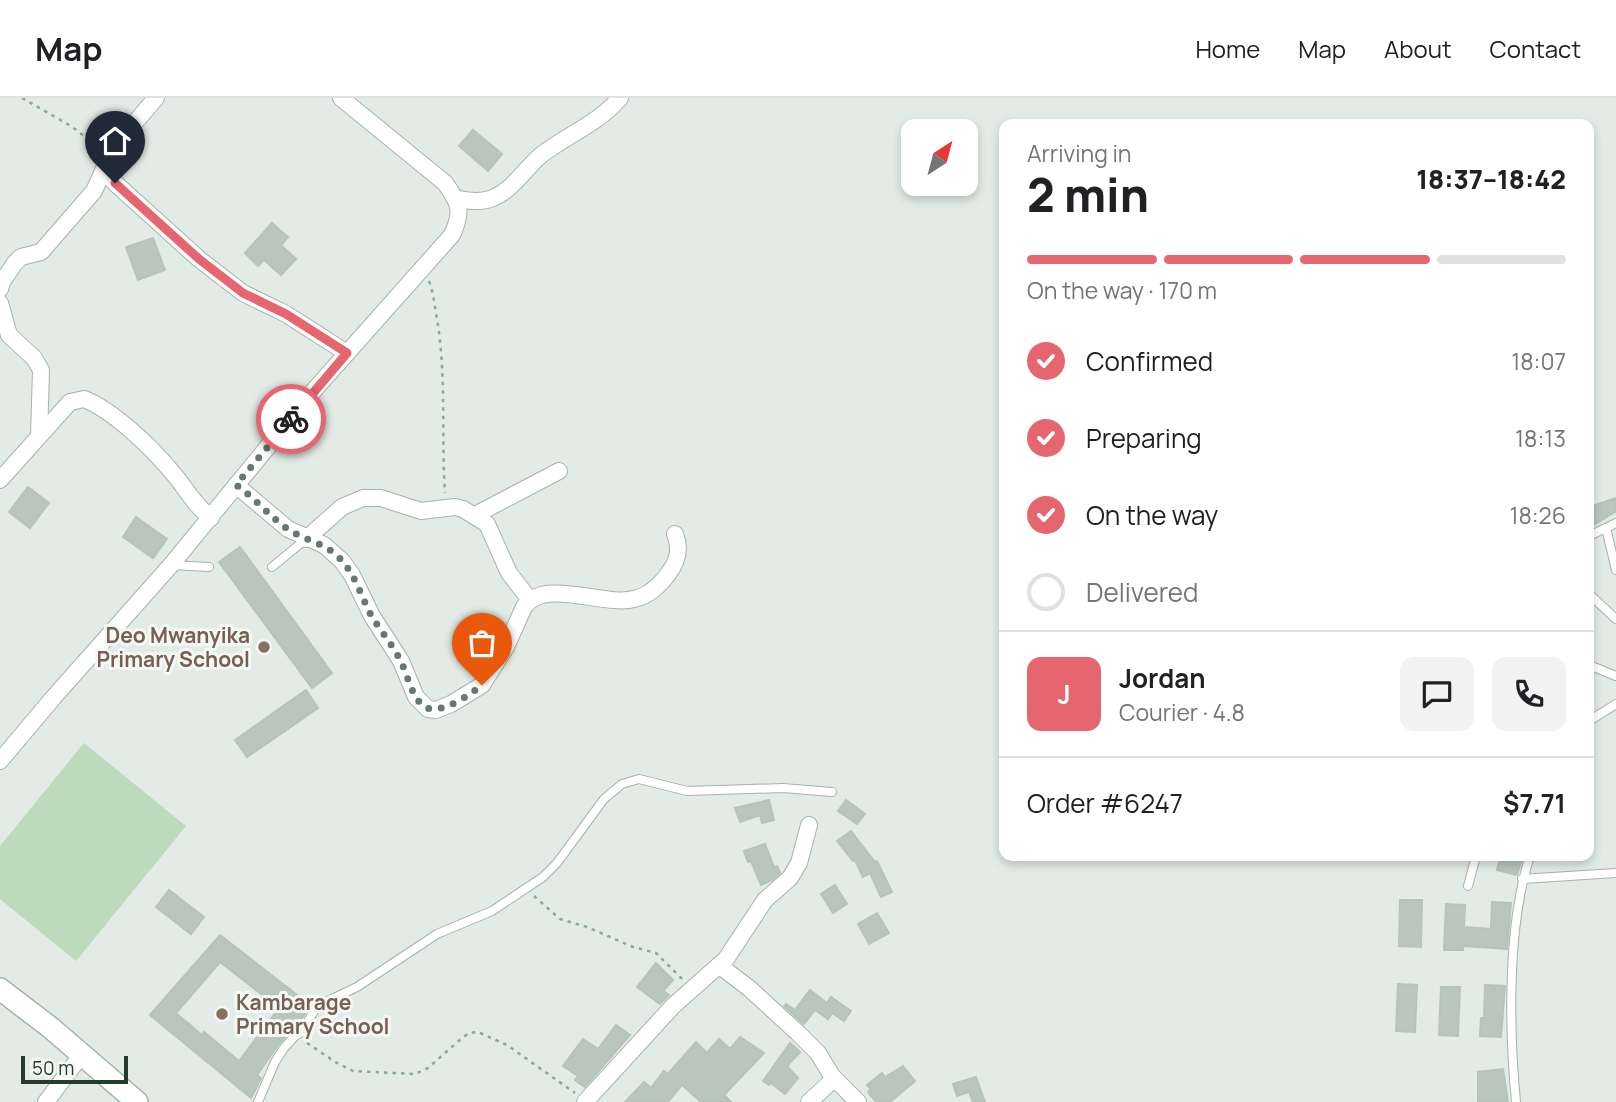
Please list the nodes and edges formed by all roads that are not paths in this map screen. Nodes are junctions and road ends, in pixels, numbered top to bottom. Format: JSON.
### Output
{"nodes":[{"id":1,"x":156,"y":98,"type":"edge"},
{"id":2,"x":341,"y":98,"type":"edge"},
{"id":3,"x":620,"y":98,"type":"edge"},
{"id":4,"x":107,"y":164,"type":"junction"},
{"id":5,"x":457,"y":199,"type":"junction"},
{"id":6,"x":0,"y":289,"type":"edge"},
{"id":7,"x":0,"y":303,"type":"edge"},
{"id":8,"x":347,"y":353,"type":"junction"},
{"id":9,"x":39,"y":436,"type":"junction"},
{"id":10,"x":559,"y":471,"type":"dead end"},
{"id":11,"x":0,"y":480,"type":"edge"},
{"id":12,"x":236,"y":485,"type":"junction"},
{"id":13,"x":475,"y":515,"type":"junction"},
{"id":14,"x":211,"y":518,"type":"junction"},
{"id":15,"x":1616,"y":523,"type":"edge"},
{"id":16,"x":1606,"y":528,"type":"junction"},
{"id":17,"x":675,"y":534,"type":"dead end"},
{"id":18,"x":1594,"y":534,"type":"edge"},
{"id":19,"x":306,"y":539,"type":"junction"},
{"id":20,"x":172,"y":565,"type":"junction"},
{"id":21,"x":209,"y":567,"type":"dead end"},
{"id":22,"x":272,"y":567,"type":"dead end"},
{"id":23,"x":1616,"y":569,"type":"edge"},
{"id":24,"x":1594,"y":599,"type":"edge"},
{"id":25,"x":530,"y":600,"type":"junction"},
{"id":26,"x":1616,"y":619,"type":"edge"},
{"id":27,"x":1594,"y":667,"type":"edge"},
{"id":28,"x":1616,"y":676,"type":"edge"},
{"id":29,"x":1616,"y":704,"type":"edge"},
{"id":30,"x":1594,"y":719,"type":"edge"},
{"id":31,"x":0,"y":761,"type":"edge"},
{"id":32,"x":832,"y":792,"type":"dead end"},
{"id":33,"x":809,"y":825,"type":"dead end"},
{"id":34,"x":1475,"y":861,"type":"edge"},
{"id":35,"x":1528,"y":861,"type":"edge"},
{"id":36,"x":1616,"y":873,"type":"edge"},
{"id":37,"x":1522,"y":879,"type":"junction"},
{"id":38,"x":1468,"y":886,"type":"dead end"},
{"id":39,"x":720,"y":966,"type":"junction"},
{"id":40,"x":0,"y":989,"type":"edge"},
{"id":41,"x":82,"y":1054,"type":"junction"},
{"id":42,"x":834,"y":1079,"type":"junction"},
{"id":43,"x":46,"y":1102,"type":"edge"},
{"id":44,"x":137,"y":1102,"type":"edge"},
{"id":45,"x":258,"y":1102,"type":"edge"},
{"id":46,"x":586,"y":1102,"type":"edge"},
{"id":47,"x":809,"y":1102,"type":"edge"},
{"id":48,"x":858,"y":1102,"type":"edge"},
{"id":49,"x":1516,"y":1102,"type":"edge"}],
"edges":[{"from":1,"to":4,"type":"street"},
{"from":2,"to":5,"type":"street"},
{"from":3,"to":5,"type":"street"},
{"from":4,"to":6,"type":"street"},
{"from":4,"to":8,"type":"street"},
{"from":5,"to":8,"type":"street"},
{"from":7,"to":9,"type":"street"},
{"from":8,"to":12,"type":"street"},
{"from":9,"to":11,"type":"street"},
{"from":9,"to":14,"type":"street"},
{"from":10,"to":13,"type":"street"},
{"from":12,"to":14,"type":"street"},
{"from":12,"to":19,"type":"street"},
{"from":13,"to":19,"type":"street"},
{"from":13,"to":25,"type":"street"},
{"from":14,"to":20,"type":"street"},
{"from":15,"to":16,"type":"lane"},
{"from":16,"to":18,"type":"lane"},
{"from":16,"to":23,"type":"lane"},
{"from":17,"to":25,"type":"street"},
{"from":19,"to":22,"type":"lane"},
{"from":19,"to":25,"type":"street"},
{"from":20,"to":21,"type":"lane"},
{"from":20,"to":31,"type":"street"},
{"from":24,"to":26,"type":"lane"},
{"from":27,"to":28,"type":"lane"},
{"from":29,"to":30,"type":"lane"},
{"from":32,"to":45,"type":"lane"},
{"from":33,"to":39,"type":"street"},
{"from":34,"to":38,"type":"lane"},
{"from":35,"to":37,"type":"lane"},
{"from":36,"to":37,"type":"lane"},
{"from":37,"to":49,"type":"lane"},
{"from":39,"to":42,"type":"street"},
{"from":39,"to":46,"type":"street"},
{"from":40,"to":41,"type":"street"},
{"from":41,"to":43,"type":"street"},
{"from":41,"to":44,"type":"street"},
{"from":42,"to":47,"type":"street"},
{"from":42,"to":48,"type":"street"}]}
